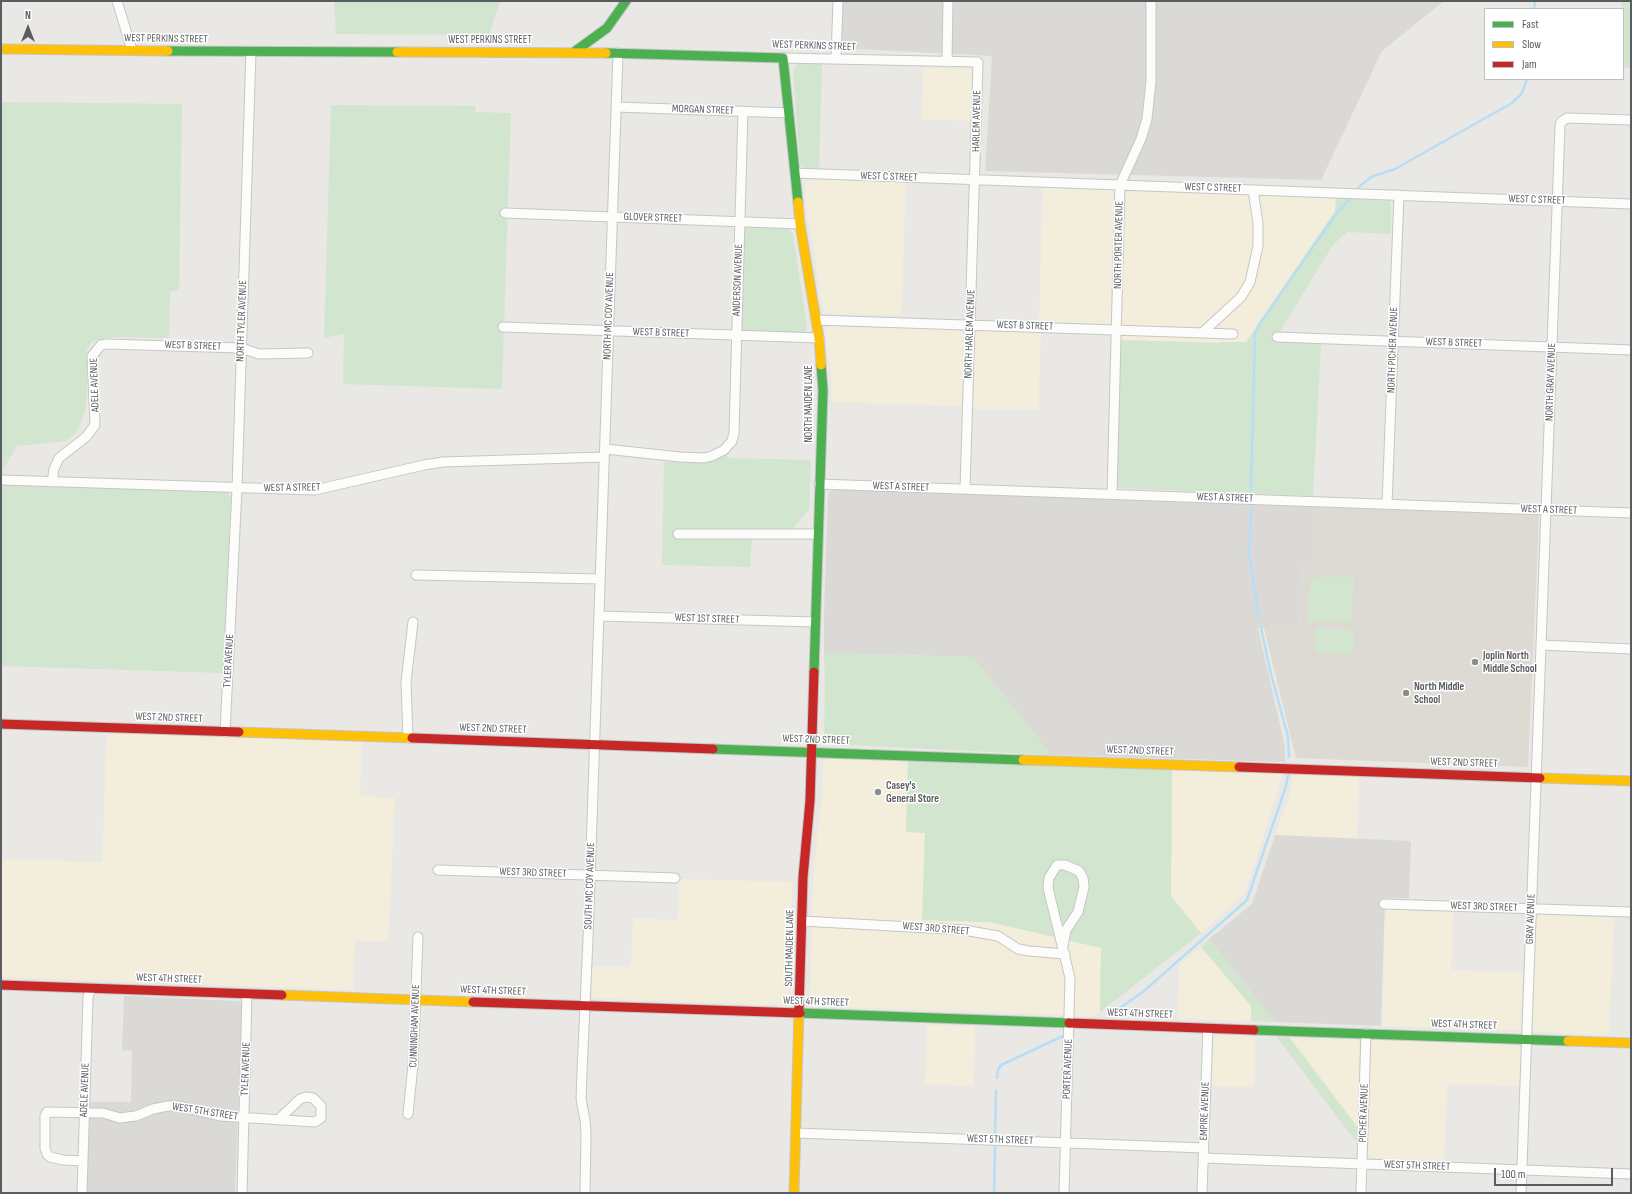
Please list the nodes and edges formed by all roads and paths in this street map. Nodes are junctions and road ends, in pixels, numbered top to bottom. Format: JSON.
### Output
{"nodes":[{"id":1,"x":117,"y":1,"type":"edge"},
{"id":2,"x":626,"y":1,"type":"edge"},
{"id":3,"x":838,"y":1,"type":"edge"},
{"id":4,"x":948,"y":1,"type":"edge"},
{"id":5,"x":1151,"y":1,"type":"edge"},
{"id":6,"x":1,"y":49,"type":"edge"},
{"id":7,"x":132,"y":50,"type":"junction"},
{"id":8,"x":251,"y":52,"type":"junction"},
{"id":9,"x":574,"y":52,"type":"junction"},
{"id":10,"x":618,"y":53,"type":"junction"},
{"id":11,"x":783,"y":58,"type":"junction"},
{"id":12,"x":836,"y":59,"type":"junction"},
{"id":13,"x":947,"y":62,"type":"junction"},
{"id":14,"x":978,"y":62,"type":"joint"},
{"id":15,"x":616,"y":107,"type":"junction"},
{"id":16,"x":743,"y":111,"type":"junction"},
{"id":17,"x":789,"y":112,"type":"junction"},
{"id":18,"x":1631,"y":120,"type":"edge"},
{"id":19,"x":795,"y":173,"type":"junction"},
{"id":20,"x":976,"y":180,"type":"junction"},
{"id":21,"x":1120,"y":185,"type":"junction"},
{"id":22,"x":1253,"y":190,"type":"junction"},
{"id":23,"x":1399,"y":195,"type":"junction"},
{"id":24,"x":1557,"y":201,"type":"junction"},
{"id":25,"x":1631,"y":204,"type":"edge"},
{"id":26,"x":505,"y":213,"type":"dead end"},
{"id":27,"x":612,"y":217,"type":"junction"},
{"id":28,"x":740,"y":222,"type":"junction"},
{"id":29,"x":800,"y":224,"type":"junction"},
{"id":30,"x":816,"y":320,"type":"junction"},
{"id":31,"x":971,"y":325,"type":"junction"},
{"id":32,"x":503,"y":327,"type":"dead end"},
{"id":33,"x":1117,"y":330,"type":"junction"},
{"id":34,"x":608,"y":331,"type":"junction"},
{"id":35,"x":1202,"y":333,"type":"junction"},
{"id":36,"x":1233,"y":334,"type":"dead end"},
{"id":37,"x":737,"y":335,"type":"junction"},
{"id":38,"x":1277,"y":337,"type":"dead end"},
{"id":39,"x":819,"y":338,"type":"junction"},
{"id":40,"x":1393,"y":341,"type":"junction"},
{"id":41,"x":101,"y":345,"type":"joint"},
{"id":42,"x":1553,"y":347,"type":"junction"},
{"id":43,"x":241,"y":348,"type":"junction"},
{"id":44,"x":1631,"y":350,"type":"edge"},
{"id":45,"x":308,"y":354,"type":"dead end"},
{"id":46,"x":727,"y":448,"type":"joint"},
{"id":47,"x":604,"y":453,"type":"junction"},
{"id":48,"x":1,"y":480,"type":"edge"},
{"id":49,"x":52,"y":482,"type":"junction"},
{"id":50,"x":820,"y":484,"type":"junction"},
{"id":51,"x":237,"y":488,"type":"junction"},
{"id":52,"x":965,"y":489,"type":"junction"},
{"id":53,"x":1112,"y":494,"type":"junction"},
{"id":54,"x":1387,"y":504,"type":"junction"},
{"id":55,"x":1546,"y":510,"type":"junction"},
{"id":56,"x":1631,"y":513,"type":"edge"},
{"id":57,"x":678,"y":534,"type":"dead end"},
{"id":58,"x":818,"y":534,"type":"junction"},
{"id":59,"x":416,"y":575,"type":"dead end"},
{"id":60,"x":600,"y":579,"type":"junction"},
{"id":61,"x":232,"y":590,"type":"joint"},
{"id":62,"x":599,"y":616,"type":"junction"},
{"id":63,"x":412,"y":622,"type":"dead end"},
{"id":64,"x":816,"y":622,"type":"junction"},
{"id":65,"x":1541,"y":645,"type":"junction"},
{"id":66,"x":1631,"y":649,"type":"edge"},
{"id":67,"x":1,"y":724,"type":"edge"},
{"id":68,"x":225,"y":732,"type":"junction"},
{"id":69,"x":408,"y":738,"type":"junction"},
{"id":70,"x":594,"y":744,"type":"junction"},
{"id":71,"x":812,"y":752,"type":"junction"},
{"id":72,"x":1537,"y":777,"type":"junction"},
{"id":73,"x":1631,"y":781,"type":"edge"},
{"id":74,"x":438,"y":870,"type":"dead end"},
{"id":75,"x":590,"y":875,"type":"junction"},
{"id":76,"x":675,"y":878,"type":"dead end"},
{"id":77,"x":1384,"y":904,"type":"dead end"},
{"id":78,"x":1532,"y":909,"type":"junction"},
{"id":79,"x":1631,"y":912,"type":"edge"},
{"id":80,"x":802,"y":921,"type":"junction"},
{"id":81,"x":418,"y":938,"type":"dead end"},
{"id":82,"x":1064,"y":950,"type":"junction"},
{"id":83,"x":1,"y":985,"type":"edge"},
{"id":84,"x":91,"y":988,"type":"junction"},
{"id":85,"x":247,"y":994,"type":"junction"},
{"id":86,"x":416,"y":1000,"type":"junction"},
{"id":87,"x":585,"y":1006,"type":"junction"},
{"id":88,"x":800,"y":1014,"type":"junction"},
{"id":89,"x":1069,"y":1023,"type":"junction"},
{"id":90,"x":1208,"y":1028,"type":"junction"},
{"id":91,"x":1366,"y":1034,"type":"junction"},
{"id":92,"x":1527,"y":1039,"type":"junction"},
{"id":93,"x":1631,"y":1043,"type":"edge"},
{"id":94,"x":85,"y":1112,"type":"junction"},
{"id":95,"x":408,"y":1114,"type":"dead end"},
{"id":96,"x":244,"y":1118,"type":"junction"},
{"id":97,"x":278,"y":1120,"type":"dead end"},
{"id":98,"x":796,"y":1133,"type":"junction"},
{"id":99,"x":1066,"y":1143,"type":"junction"},
{"id":100,"x":1204,"y":1148,"type":"junction"},
{"id":101,"x":1203,"y":1158,"type":"junction"},
{"id":102,"x":83,"y":1161,"type":"junction"},
{"id":103,"x":1362,"y":1164,"type":"junction"},
{"id":104,"x":1522,"y":1169,"type":"junction"},
{"id":105,"x":1631,"y":1174,"type":"edge"},
{"id":106,"x":82,"y":1193,"type":"edge"},
{"id":107,"x":242,"y":1193,"type":"edge"},
{"id":108,"x":585,"y":1193,"type":"edge"},
{"id":109,"x":794,"y":1193,"type":"edge"},
{"id":110,"x":1064,"y":1193,"type":"edge"},
{"id":111,"x":1202,"y":1193,"type":"edge"},
{"id":112,"x":1361,"y":1193,"type":"edge"},
{"id":113,"x":1521,"y":1193,"type":"edge"}],
"edges":[{"from":1,"to":7,"type":"street"},
{"from":2,"to":9,"type":"street"},
{"from":3,"to":12,"type":"street"},
{"from":4,"to":13,"type":"street"},
{"from":5,"to":21,"type":"street","name":"NORTH PORTER AVENUE"},
{"from":6,"to":7,"type":"street","name":"WEST PERKINS STREET"},
{"from":7,"to":8,"type":"street","name":"WEST PERKINS STREET"},
{"from":8,"to":9,"type":"street","name":"WEST PERKINS STREET"},
{"from":8,"to":43,"type":"street","name":"NORTH TYLER AVENUE"},
{"from":9,"to":10,"type":"street","name":"WEST PERKINS STREET"},
{"from":10,"to":11,"type":"street","name":"WEST PERKINS STREET"},
{"from":10,"to":15,"type":"street","name":"NORTH MC COY AVENUE"},
{"from":11,"to":12,"type":"street","name":"WEST PERKINS STREET"},
{"from":11,"to":17,"type":"street","name":"NORTH MAIDEN LANE"},
{"from":12,"to":13,"type":"street","name":"WEST PERKINS STREET"},
{"from":13,"to":14,"type":"street","name":"WEST PERKINS STREET"},
{"from":14,"to":20,"type":"street","name":"HARLEM AVENUE"},
{"from":15,"to":16,"type":"street","name":"MORGAN STREET"},
{"from":15,"to":27,"type":"street","name":"NORTH MC COY AVENUE"},
{"from":16,"to":17,"type":"street","name":"MORGAN STREET"},
{"from":16,"to":28,"type":"street","name":"ANDERSON AVENUE"},
{"from":17,"to":19,"type":"street","name":"NORTH MAIDEN LANE"},
{"from":18,"to":24,"type":"street","name":"NORTH GRAY AVENUE"},
{"from":19,"to":20,"type":"street","name":"WEST C STREET"},
{"from":19,"to":29,"type":"street","name":"NORTH MAIDEN LANE"},
{"from":20,"to":21,"type":"street","name":"WEST C STREET"},
{"from":20,"to":31,"type":"street","name":"NORTH HARLEM AVENUE"},
{"from":21,"to":22,"type":"street","name":"WEST C STREET"},
{"from":21,"to":33,"type":"street","name":"NORTH PORTER AVENUE"},
{"from":22,"to":23,"type":"street","name":"WEST C STREET"},
{"from":22,"to":35,"type":"street"},
{"from":23,"to":24,"type":"street","name":"WEST C STREET"},
{"from":23,"to":40,"type":"street","name":"NORTH PICHER AVENUE"},
{"from":24,"to":25,"type":"street","name":"WEST C STREET"},
{"from":24,"to":42,"type":"street","name":"NORTH GRAY AVENUE"},
{"from":26,"to":27,"type":"street","name":"GLOVER STREET"},
{"from":27,"to":28,"type":"street","name":"GLOVER STREET"},
{"from":27,"to":34,"type":"street","name":"NORTH MC COY AVENUE"},
{"from":28,"to":29,"type":"street","name":"GLOVER STREET"},
{"from":28,"to":37,"type":"street","name":"ANDERSON AVENUE"},
{"from":29,"to":30,"type":"street","name":"NORTH MAIDEN LANE"},
{"from":30,"to":31,"type":"street","name":"WEST B STREET"},
{"from":30,"to":39,"type":"street","name":"NORTH MAIDEN LANE"},
{"from":31,"to":33,"type":"street","name":"WEST B STREET"},
{"from":31,"to":52,"type":"street","name":"NORTH HARLEM AVENUE"},
{"from":32,"to":34,"type":"street","name":"WEST B STREET"},
{"from":33,"to":35,"type":"street","name":"WEST B STREET"},
{"from":33,"to":53,"type":"street","name":"NORTH PORTER AVENUE"},
{"from":34,"to":37,"type":"street","name":"WEST B STREET"},
{"from":34,"to":47,"type":"street","name":"NORTH MC COY AVENUE"},
{"from":35,"to":36,"type":"street","name":"WEST B STREET"},
{"from":37,"to":39,"type":"street","name":"WEST B STREET"},
{"from":37,"to":46,"type":"street","name":"ANDERSON AVENUE"},
{"from":38,"to":40,"type":"street","name":"WEST B STREET"},
{"from":39,"to":50,"type":"street","name":"NORTH MAIDEN LANE"},
{"from":40,"to":42,"type":"street","name":"WEST B STREET"},
{"from":40,"to":54,"type":"street","name":"NORTH PICHER AVENUE"},
{"from":41,"to":43,"type":"street","name":"WEST B STREET"},
{"from":41,"to":49,"type":"street","name":"ADELE AVENUE"},
{"from":42,"to":44,"type":"street","name":"WEST B STREET"},
{"from":42,"to":55,"type":"street","name":"NORTH GRAY AVENUE"},
{"from":43,"to":45,"type":"street","name":"WEST B STREET"},
{"from":43,"to":51,"type":"street","name":"NORTH TYLER AVENUE"},
{"from":46,"to":47,"type":"street","name":"WEST A STREET"},
{"from":47,"to":51,"type":"street","name":"WEST A STREET"},
{"from":47,"to":60,"type":"street","name":"NORTH MC COY AVENUE"},
{"from":48,"to":49,"type":"street","name":"WEST A STREET"},
{"from":49,"to":51,"type":"street","name":"WEST A STREET"},
{"from":50,"to":52,"type":"street","name":"WEST A STREET"},
{"from":50,"to":58,"type":"street","name":"NORTH MAIDEN LANE"},
{"from":51,"to":61,"type":"street","name":"NORTH TYLER AVENUE"},
{"from":52,"to":53,"type":"street","name":"WEST A STREET"},
{"from":53,"to":54,"type":"street","name":"WEST A STREET"},
{"from":54,"to":55,"type":"street","name":"WEST A STREET"},
{"from":55,"to":56,"type":"street","name":"WEST A STREET"},
{"from":55,"to":65,"type":"street","name":"NORTH GRAY AVENUE"},
{"from":57,"to":58,"type":"street"},
{"from":58,"to":64,"type":"street","name":"NORTH MAIDEN LANE"},
{"from":59,"to":60,"type":"street"},
{"from":60,"to":62,"type":"street","name":"SOUTH MC COY AVENUE"},
{"from":61,"to":68,"type":"street","name":"TYLER AVENUE"},
{"from":62,"to":64,"type":"street","name":"WEST 1ST STREET"},
{"from":62,"to":70,"type":"street","name":"SOUTH MC COY AVENUE"},
{"from":63,"to":69,"type":"street"},
{"from":64,"to":71,"type":"street","name":"NORTH MAIDEN LANE"},
{"from":65,"to":66,"type":"street"},
{"from":65,"to":72,"type":"street","name":"GRAY AVENUE"},
{"from":67,"to":68,"type":"street","name":"WEST 2ND STREET"},
{"from":68,"to":69,"type":"street","name":"WEST 2ND STREET"},
{"from":69,"to":70,"type":"street","name":"WEST 2ND STREET"},
{"from":70,"to":71,"type":"street","name":"WEST 2ND STREET"},
{"from":70,"to":75,"type":"street","name":"SOUTH MC COY AVENUE"},
{"from":71,"to":72,"type":"street","name":"WEST 2ND STREET"},
{"from":71,"to":80,"type":"street","name":"SOUTH MAIDEN LANE"},
{"from":72,"to":73,"type":"street","name":"WEST 2ND STREET"},
{"from":72,"to":78,"type":"street","name":"GRAY AVENUE"},
{"from":74,"to":75,"type":"street","name":"WEST 3RD STREET"},
{"from":75,"to":76,"type":"street","name":"WEST 3RD STREET"},
{"from":75,"to":87,"type":"street","name":"SOUTH MC COY AVENUE"},
{"from":77,"to":78,"type":"street","name":"WEST 3RD STREET"},
{"from":78,"to":79,"type":"street","name":"WEST 3RD STREET"},
{"from":78,"to":92,"type":"street","name":"GRAY AVENUE"},
{"from":80,"to":82,"type":"street","name":"WEST 3RD STREET"},
{"from":80,"to":88,"type":"street","name":"SOUTH MAIDEN LANE"},
{"from":81,"to":86,"type":"street","name":"CUNNINGHAM AVENUE"},
{"from":82,"to":82,"type":"street","name":"PORTER AVENUE"},
{"from":82,"to":89,"type":"street","name":"PORTER AVENUE"},
{"from":83,"to":84,"type":"street","name":"WEST 4TH STREET"},
{"from":84,"to":85,"type":"street","name":"WEST 4TH STREET"},
{"from":84,"to":94,"type":"street","name":"ADELE AVENUE"},
{"from":85,"to":86,"type":"street","name":"WEST 4TH STREET"},
{"from":85,"to":96,"type":"street","name":"TYLER AVENUE"},
{"from":86,"to":87,"type":"street","name":"WEST 4TH STREET"},
{"from":86,"to":95,"type":"street","name":"CUNNINGHAM AVENUE"},
{"from":87,"to":88,"type":"street","name":"WEST 4TH STREET"},
{"from":87,"to":108,"type":"street","name":"SOUTH MC COY AVENUE"},
{"from":88,"to":89,"type":"street","name":"WEST 4TH STREET"},
{"from":88,"to":98,"type":"street","name":"SOUTH MAIDEN LANE"},
{"from":89,"to":90,"type":"street","name":"WEST 4TH STREET"},
{"from":89,"to":99,"type":"street","name":"PORTER AVENUE"},
{"from":90,"to":91,"type":"street","name":"WEST 4TH STREET"},
{"from":90,"to":100,"type":"street","name":"EMPIRE AVENUE"},
{"from":91,"to":92,"type":"street","name":"WEST 4TH STREET"},
{"from":91,"to":103,"type":"street","name":"PICHER AVENUE"},
{"from":92,"to":93,"type":"street","name":"WEST 4TH STREET"},
{"from":92,"to":104,"type":"street","name":"GRAY AVENUE"},
{"from":94,"to":96,"type":"street","name":"WEST 5TH STREET"},
{"from":94,"to":102,"type":"street","name":"ADELE AVENUE"},
{"from":94,"to":102,"type":"street","name":"WEST 5TH STREET"},
{"from":96,"to":97,"type":"street","name":"WEST 5TH STREET"},
{"from":96,"to":107,"type":"street","name":"TYLER AVENUE"},
{"from":98,"to":99,"type":"street","name":"WEST 5TH STREET"},
{"from":98,"to":109,"type":"street","name":"SOUTH MAIDEN LANE"},
{"from":99,"to":100,"type":"street","name":"WEST 5TH STREET"},
{"from":99,"to":110,"type":"street","name":"PORTER AVENUE"},
{"from":100,"to":101,"type":"street","name":"EMPIRE AVENUE"},
{"from":101,"to":103,"type":"street","name":"WEST 5TH STREET"},
{"from":101,"to":111,"type":"street","name":"EMPIRE AVENUE"},
{"from":102,"to":106,"type":"street","name":"ADELE AVENUE"},
{"from":103,"to":104,"type":"street","name":"WEST 5TH STREET"},
{"from":103,"to":112,"type":"street","name":"PICHER AVENUE"},
{"from":104,"to":105,"type":"street","name":"WEST 5TH STREET"},
{"from":104,"to":113,"type":"street","name":"GRAY AVENUE"}]}
